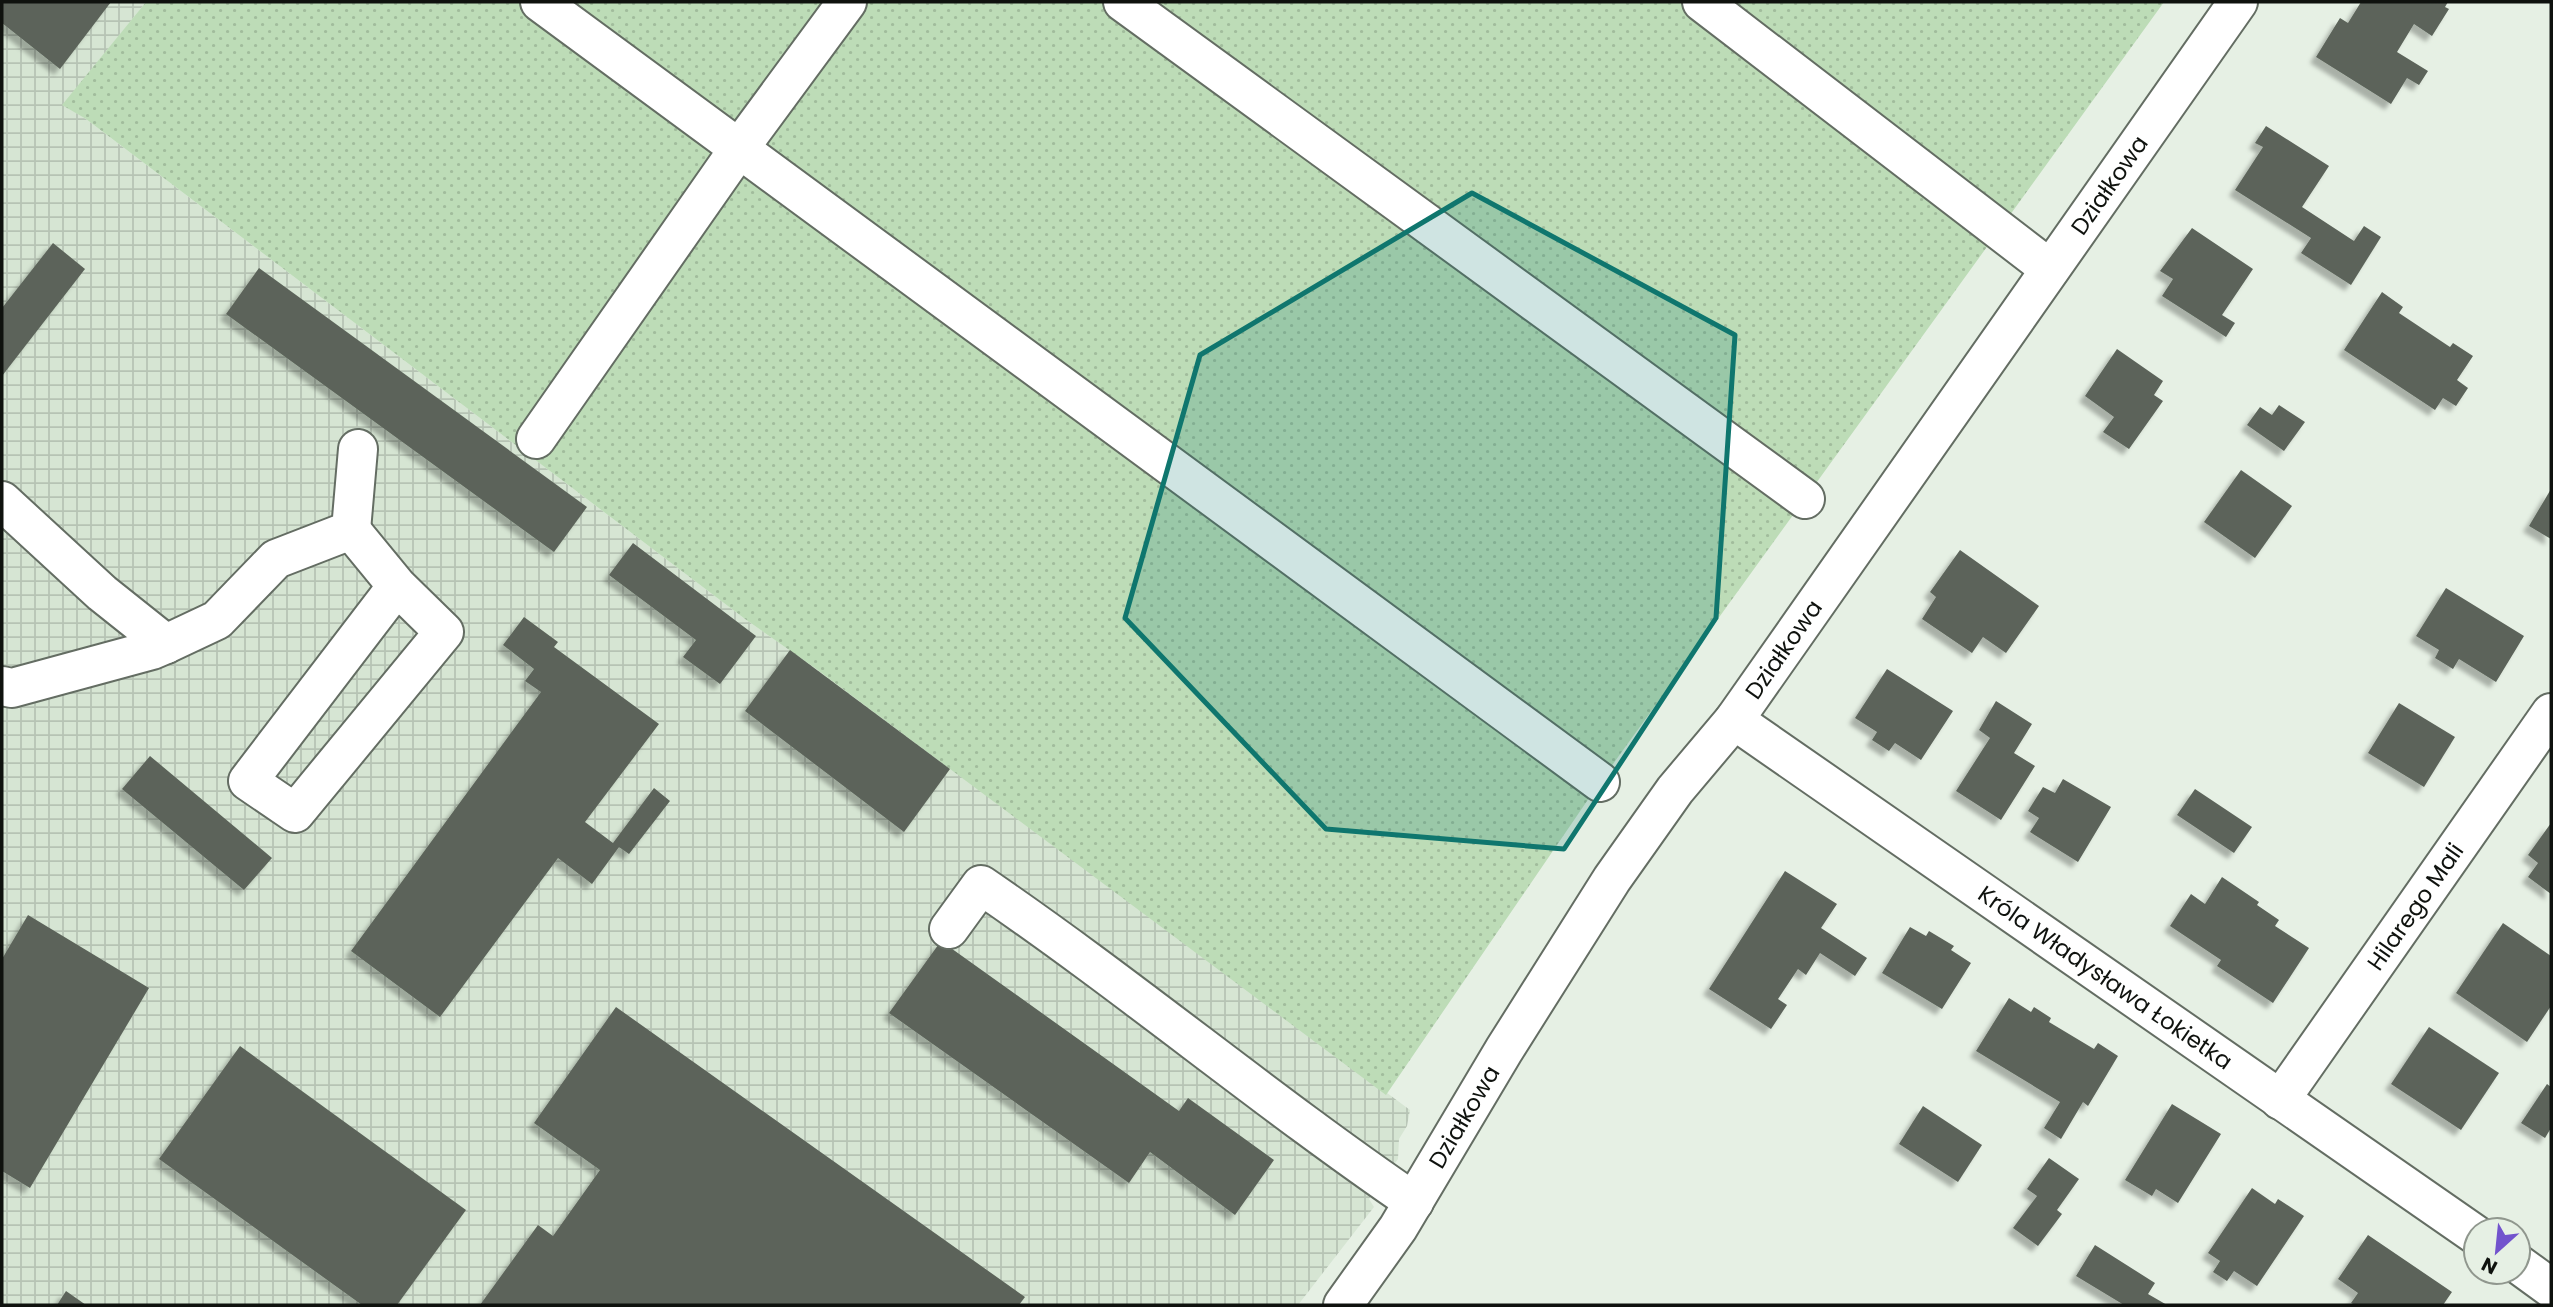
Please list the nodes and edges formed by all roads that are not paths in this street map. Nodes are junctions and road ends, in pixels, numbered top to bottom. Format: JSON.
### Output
{"nodes":[{"id":1,"x":540,"y":2,"type":"edge"},
{"id":2,"x":847,"y":2,"type":"edge"},
{"id":3,"x":1123,"y":2,"type":"edge"},
{"id":4,"x":1702,"y":2,"type":"edge"},
{"id":5,"x":2238,"y":2,"type":"edge"},
{"id":6,"x":738,"y":150,"type":"junction"},
{"id":7,"x":2050,"y":269,"type":"junction"},
{"id":8,"x":536,"y":439,"type":"dead end"},
{"id":9,"x":358,"y":449,"type":"dead end"},
{"id":10,"x":1804,"y":499,"type":"dead end"},
{"id":11,"x":2,"y":501,"type":"edge"},
{"id":12,"x":351,"y":530,"type":"junction"},
{"id":13,"x":397,"y":586,"type":"junction"},
{"id":14,"x":166,"y":644,"type":"junction"},
{"id":15,"x":2,"y":686,"type":"edge"},
{"id":16,"x":2551,"y":713,"type":"edge"},
{"id":17,"x":1734,"y":720,"type":"junction"},
{"id":18,"x":1600,"y":782,"type":"dead end"},
{"id":19,"x":949,"y":929,"type":"dead end"},
{"id":20,"x":2280,"y":1100,"type":"junction"},
{"id":21,"x":1414,"y":1202,"type":"junction"},
{"id":22,"x":2462,"y":1225,"type":"edge"},
{"id":23,"x":2532,"y":1274,"type":"edge"},
{"id":24,"x":2551,"y":1288,"type":"edge"},
{"id":25,"x":1343,"y":1305,"type":"edge"}],
"edges":[{"from":1,"to":6,"type":"street"},
{"from":2,"to":6,"type":"street"},
{"from":3,"to":10,"type":"street"},
{"from":4,"to":7,"type":"street"},
{"from":5,"to":7,"type":"street","name":"Działkowa"},
{"from":6,"to":8,"type":"street"},
{"from":6,"to":18,"type":"street"},
{"from":7,"to":17,"type":"street","name":"Działkowa"},
{"from":9,"to":12,"type":"street"},
{"from":11,"to":14,"type":"street"},
{"from":12,"to":13,"type":"street"},
{"from":12,"to":14,"type":"street"},
{"from":13,"to":13,"type":"street"},
{"from":14,"to":15,"type":"street"},
{"from":16,"to":20,"type":"street","name":"Hilarego Mali"},
{"from":17,"to":20,"type":"street","name":"Króla Władysława Łokietka"},
{"from":17,"to":21,"type":"street","name":"Działkowa"},
{"from":19,"to":21,"type":"street"},
{"from":20,"to":22,"type":"street","name":"Króla Władysława Łokietka"},
{"from":21,"to":25,"type":"street","name":"Działkowa"},
{"from":23,"to":24,"type":"street"}]}
